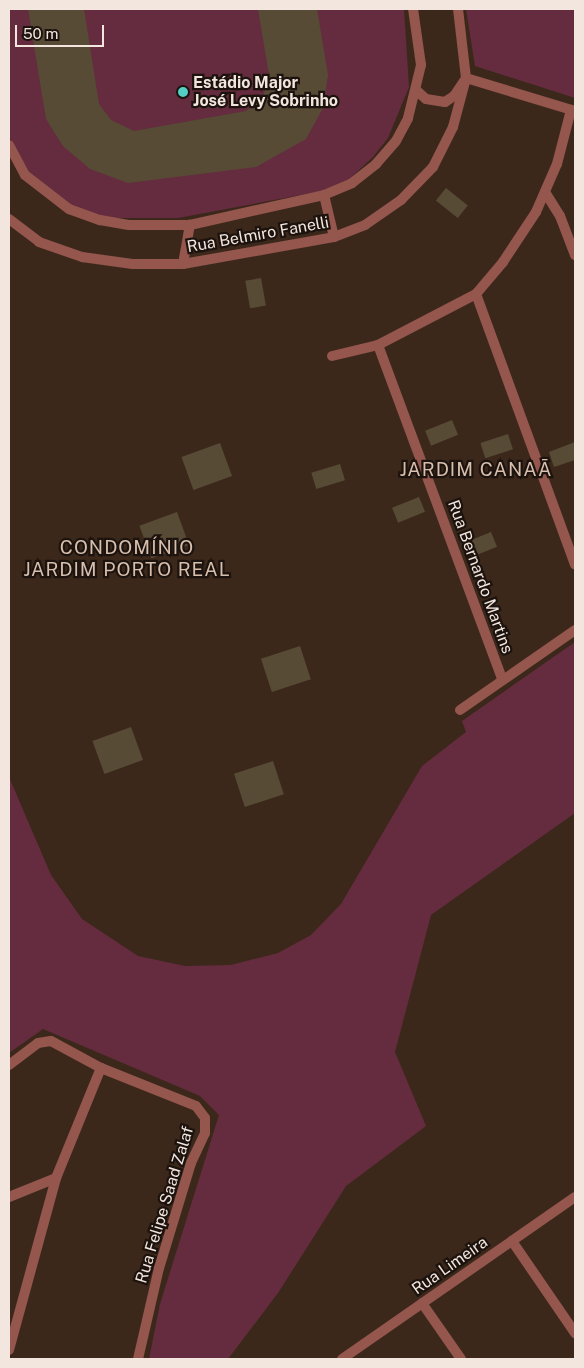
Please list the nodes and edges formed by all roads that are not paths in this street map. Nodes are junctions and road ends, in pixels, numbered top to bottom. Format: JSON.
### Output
{"nodes":[{"id":1,"x":413,"y":9,"type":"edge"},
{"id":2,"x":458,"y":9,"type":"edge"},
{"id":3,"x":466,"y":78,"type":"junction"},
{"id":4,"x":416,"y":90,"type":"junction"},
{"id":5,"x":573,"y":111,"type":"edge"},
{"id":6,"x":9,"y":145,"type":"edge"},
{"id":7,"x":545,"y":192,"type":"junction"},
{"id":8,"x":324,"y":195,"type":"junction"},
{"id":9,"x":9,"y":219,"type":"edge"},
{"id":10,"x":190,"y":225,"type":"junction"},
{"id":11,"x":9,"y":228,"type":"edge"},
{"id":12,"x":24,"y":233,"type":"junction"},
{"id":13,"x":334,"y":238,"type":"junction"},
{"id":14,"x":575,"y":255,"type":"edge"},
{"id":15,"x":184,"y":264,"type":"junction"},
{"id":16,"x":476,"y":294,"type":"junction"},
{"id":17,"x":378,"y":345,"type":"junction"},
{"id":18,"x":332,"y":356,"type":"dead end"},
{"id":19,"x":575,"y":564,"type":"edge"},
{"id":20,"x":575,"y":630,"type":"edge"},
{"id":21,"x":502,"y":679,"type":"junction"},
{"id":22,"x":460,"y":710,"type":"dead end"},
{"id":23,"x":9,"y":1064,"type":"edge"},
{"id":24,"x":101,"y":1068,"type":"junction"},
{"id":25,"x":56,"y":1178,"type":"junction"},
{"id":26,"x":9,"y":1197,"type":"edge"},
{"id":27,"x":575,"y":1197,"type":"edge"},
{"id":28,"x":512,"y":1241,"type":"junction"},
{"id":29,"x":422,"y":1303,"type":"junction"},
{"id":30,"x":575,"y":1333,"type":"edge"},
{"id":31,"x":9,"y":1350,"type":"edge"},
{"id":32,"x":138,"y":1359,"type":"edge"},
{"id":33,"x":342,"y":1359,"type":"edge"},
{"id":34,"x":461,"y":1359,"type":"edge"}],
"edges":[{"from":1,"to":4,"type":"street","name":"Rua Belmiro Fanelli"},
{"from":2,"to":3,"type":"street","name":"Rua Belmiro Fanelli"},
{"from":3,"to":4,"type":"street"},
{"from":3,"to":5,"type":"street"},
{"from":3,"to":13,"type":"street","name":"Rua Belmiro Fanelli"},
{"from":4,"to":8,"type":"street","name":"Rua Belmiro Fanelli"},
{"from":5,"to":7,"type":"street"},
{"from":6,"to":10,"type":"street","name":"Rua Belmiro Fanelli"},
{"from":7,"to":14,"type":"street"},
{"from":7,"to":16,"type":"street"},
{"from":8,"to":10,"type":"street","name":"Rua Belmiro Fanelli"},
{"from":8,"to":13,"type":"street"},
{"from":9,"to":12,"type":"street","name":"Rua Belmiro Fanelli"},
{"from":10,"to":15,"type":"street"},
{"from":11,"to":12,"type":"street","name":"Rua Belmiro Fanelli"},
{"from":12,"to":15,"type":"street","name":"Rua Belmiro Fanelli"},
{"from":13,"to":15,"type":"street","name":"Rua Belmiro Fanelli"},
{"from":16,"to":17,"type":"street"},
{"from":16,"to":19,"type":"street"},
{"from":17,"to":18,"type":"street"},
{"from":17,"to":21,"type":"street","name":"Rua Bernardo Martins"},
{"from":20,"to":21,"type":"street"},
{"from":21,"to":22,"type":"street"},
{"from":23,"to":24,"type":"street"},
{"from":24,"to":25,"type":"street"},
{"from":24,"to":32,"type":"street","name":"Rua Felipe Saad Zalaf"},
{"from":25,"to":26,"type":"street"},
{"from":25,"to":31,"type":"street"},
{"from":27,"to":28,"type":"street","name":"Rua Limeira"},
{"from":28,"to":29,"type":"street","name":"Rua Limeira"},
{"from":28,"to":30,"type":"street"},
{"from":29,"to":33,"type":"street","name":"Rua Limeira"},
{"from":29,"to":34,"type":"street"}]}
